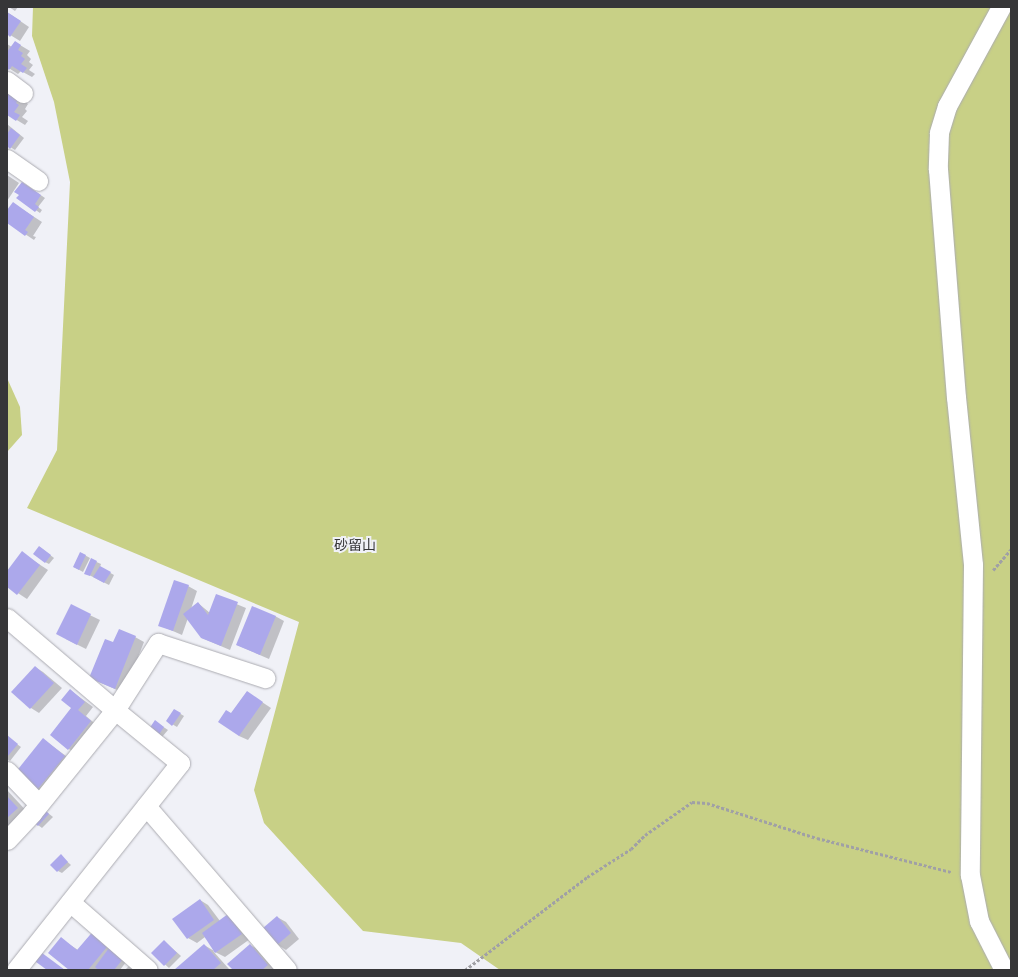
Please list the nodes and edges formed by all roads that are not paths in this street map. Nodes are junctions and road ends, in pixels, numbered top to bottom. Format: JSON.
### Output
{"nodes":[{"id":1,"x":1001,"y":7,"type":"edge"},
{"id":2,"x":7,"y":81,"type":"edge"},
{"id":3,"x":23,"y":92,"type":"dead end"},
{"id":4,"x":7,"y":159,"type":"edge"},
{"id":5,"x":38,"y":181,"type":"dead end"},
{"id":6,"x":7,"y":618,"type":"edge"},
{"id":7,"x":265,"y":678,"type":"dead end"},
{"id":8,"x":115,"y":710,"type":"junction"},
{"id":9,"x":7,"y":770,"type":"edge"},
{"id":10,"x":39,"y":804,"type":"junction"},
{"id":11,"x":146,"y":806,"type":"junction"},
{"id":12,"x":7,"y":840,"type":"edge"},
{"id":13,"x":70,"y":902,"type":"junction"},
{"id":14,"x":16,"y":970,"type":"edge"},
{"id":15,"x":148,"y":970,"type":"edge"},
{"id":16,"x":287,"y":970,"type":"edge"},
{"id":17,"x":1004,"y":970,"type":"edge"}],
"edges":[{"from":1,"to":17,"type":"street"},
{"from":2,"to":3,"type":"street"},
{"from":4,"to":5,"type":"street"},
{"from":6,"to":8,"type":"street"},
{"from":7,"to":8,"type":"street"},
{"from":8,"to":10,"type":"street"},
{"from":8,"to":11,"type":"street"},
{"from":9,"to":10,"type":"street"},
{"from":10,"to":12,"type":"street"},
{"from":11,"to":13,"type":"street"},
{"from":11,"to":16,"type":"street"},
{"from":13,"to":14,"type":"street"},
{"from":13,"to":15,"type":"street"}]}
